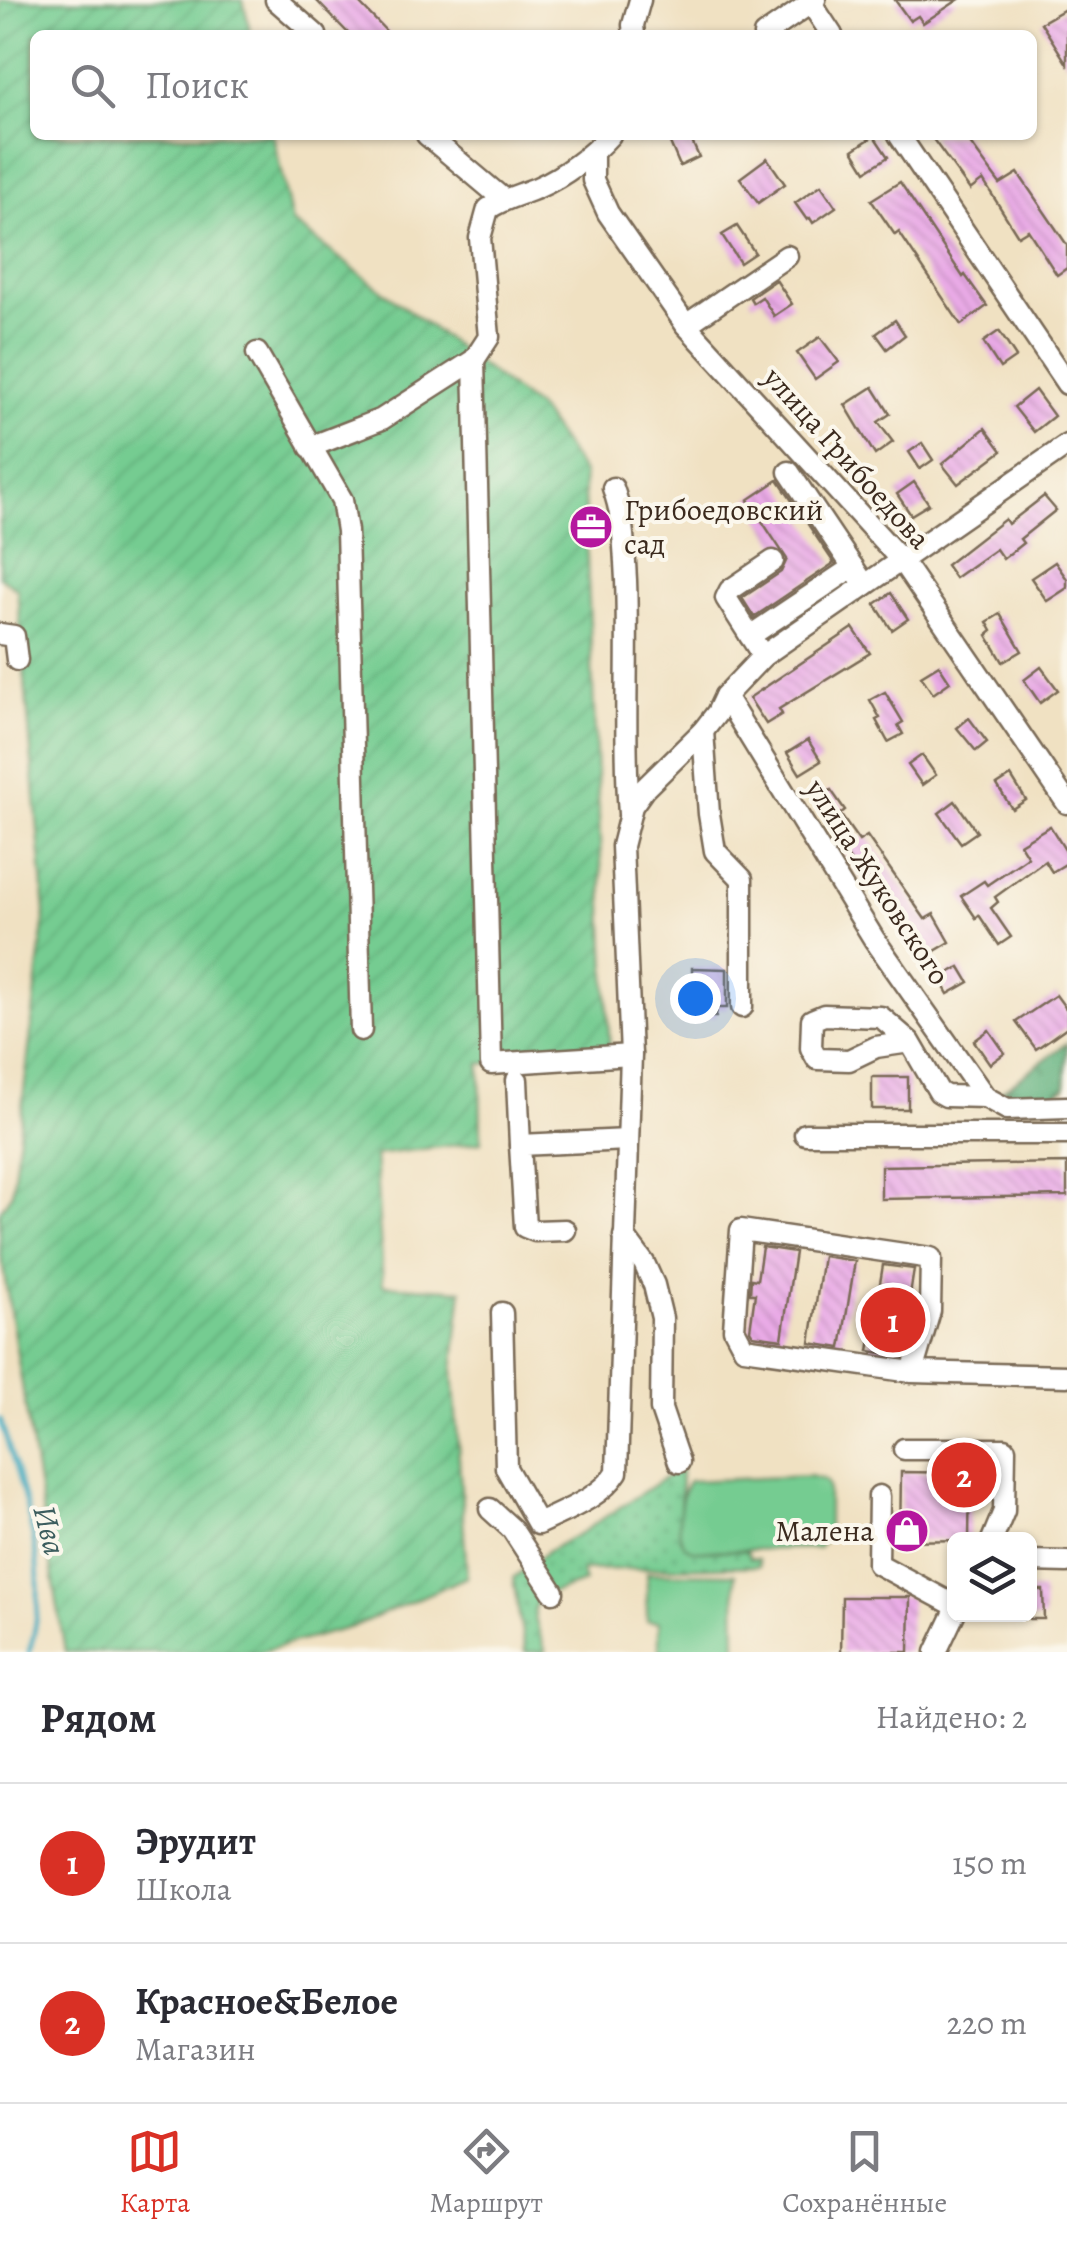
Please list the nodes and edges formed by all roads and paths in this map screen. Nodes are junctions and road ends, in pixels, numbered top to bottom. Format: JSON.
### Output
{"nodes":[{"id":1,"x":276,"y":0,"type":"edge"},
{"id":2,"x":640,"y":0,"type":"edge"},
{"id":3,"x":813,"y":2,"type":"edge"},
{"id":4,"x":310,"y":30,"type":"edge"},
{"id":5,"x":634,"y":30,"type":"edge"},
{"id":6,"x":771,"y":30,"type":"edge"},
{"id":7,"x":829,"y":30,"type":"edge"},
{"id":8,"x":434,"y":140,"type":"edge"},
{"id":9,"x":605,"y":140,"type":"edge"},
{"id":10,"x":903,"y":140,"type":"edge"},
{"id":11,"x":593,"y":153,"type":"junction"},
{"id":12,"x":503,"y":199,"type":"junction"},
{"id":13,"x":787,"y":256,"type":"dead end"},
{"id":14,"x":686,"y":324,"type":"junction"},
{"id":15,"x":257,"y":353,"type":"dead end"},
{"id":16,"x":474,"y":360,"type":"junction"},
{"id":17,"x":1067,"y":384,"type":"edge"},
{"id":18,"x":1067,"y":444,"type":"edge"},
{"id":19,"x":310,"y":447,"type":"junction"},
{"id":20,"x":788,"y":472,"type":"dead end"},
{"id":21,"x":613,"y":488,"type":"dead end"},
{"id":22,"x":901,"y":560,"type":"junction"},
{"id":23,"x":774,"y":561,"type":"dead end"},
{"id":24,"x":859,"y":576,"type":"junction"},
{"id":25,"x":0,"y":634,"type":"edge"},
{"id":26,"x":750,"y":636,"type":"junction"},
{"id":27,"x":764,"y":656,"type":"junction"},
{"id":28,"x":17,"y":660,"type":"dead end"},
{"id":29,"x":725,"y":696,"type":"junction"},
{"id":30,"x":703,"y":732,"type":"junction"},
{"id":31,"x":1067,"y":803,"type":"edge"},
{"id":32,"x":629,"y":816,"type":"junction"},
{"id":33,"x":742,"y":1006,"type":"dead end"},
{"id":34,"x":361,"y":1030,"type":"dead end"},
{"id":35,"x":910,"y":1042,"type":"dead end"},
{"id":36,"x":631,"y":1055,"type":"junction"},
{"id":37,"x":518,"y":1080,"type":"dead end"},
{"id":38,"x":985,"y":1097,"type":"junction"},
{"id":39,"x":1067,"y":1107,"type":"edge"},
{"id":40,"x":805,"y":1134,"type":"dead end"},
{"id":41,"x":1067,"y":1134,"type":"edge"},
{"id":42,"x":628,"y":1140,"type":"junction"},
{"id":43,"x":520,"y":1145,"type":"junction"},
{"id":44,"x":565,"y":1230,"type":"dead end"},
{"id":45,"x":624,"y":1236,"type":"junction"},
{"id":46,"x":502,"y":1314,"type":"dead end"},
{"id":47,"x":912,"y":1372,"type":"junction"},
{"id":48,"x":1067,"y":1376,"type":"edge"},
{"id":49,"x":904,"y":1449,"type":"dead end"},
{"id":50,"x":679,"y":1462,"type":"dead end"},
{"id":51,"x":879,"y":1496,"type":"dead end"},
{"id":52,"x":490,"y":1509,"type":"dead end"},
{"id":53,"x":995,"y":1532,"type":"edge"},
{"id":54,"x":1037,"y":1561,"type":"edge"},
{"id":55,"x":1067,"y":1562,"type":"edge"},
{"id":56,"x":554,"y":1592,"type":"dead end"},
{"id":57,"x":947,"y":1601,"type":"edge"},
{"id":58,"x":950,"y":1622,"type":"edge"},
{"id":59,"x":936,"y":1652,"type":"edge"}],
"edges":[{"from":1,"to":4,"type":"street"},
{"from":2,"to":5,"type":"street"},
{"from":3,"to":6,"type":"street"},
{"from":3,"to":7,"type":"street"},
{"from":8,"to":12,"type":"street"},
{"from":9,"to":11,"type":"street"},
{"from":10,"to":17,"type":"street"},
{"from":11,"to":12,"type":"street"},
{"from":11,"to":14,"type":"street","name":"улица Грибоедова"},
{"from":12,"to":16,"type":"street"},
{"from":13,"to":14,"type":"street"},
{"from":14,"to":22,"type":"street","name":"улица Грибоедова"},
{"from":15,"to":19,"type":"street"},
{"from":16,"to":19,"type":"street"},
{"from":16,"to":36,"type":"street"},
{"from":18,"to":22,"type":"street"},
{"from":19,"to":34,"type":"street"},
{"from":20,"to":24,"type":"street"},
{"from":21,"to":32,"type":"street"},
{"from":22,"to":24,"type":"street"},
{"from":22,"to":31,"type":"street","name":"улица Грибоедова"},
{"from":23,"to":26,"type":"street"},
{"from":24,"to":26,"type":"street"},
{"from":24,"to":27,"type":"street"},
{"from":25,"to":28,"type":"street"},
{"from":26,"to":27,"type":"street"},
{"from":27,"to":29,"type":"street"},
{"from":29,"to":30,"type":"street"},
{"from":29,"to":38,"type":"street","name":"улица Жуковского"},
{"from":30,"to":32,"type":"street"},
{"from":30,"to":33,"type":"street"},
{"from":32,"to":36,"type":"street"},
{"from":35,"to":38,"type":"street"},
{"from":36,"to":42,"type":"street"},
{"from":37,"to":43,"type":"street"},
{"from":38,"to":39,"type":"street"},
{"from":40,"to":41,"type":"street"},
{"from":42,"to":43,"type":"street"},
{"from":42,"to":45,"type":"street"},
{"from":43,"to":44,"type":"street"},
{"from":45,"to":46,"type":"street"},
{"from":45,"to":50,"type":"street"},
{"from":47,"to":47,"type":"street"},
{"from":47,"to":48,"type":"street"},
{"from":49,"to":53,"type":"street"},
{"from":51,"to":57,"type":"street"},
{"from":52,"to":56,"type":"street"},
{"from":54,"to":55,"type":"street"},
{"from":58,"to":59,"type":"street"}]}
